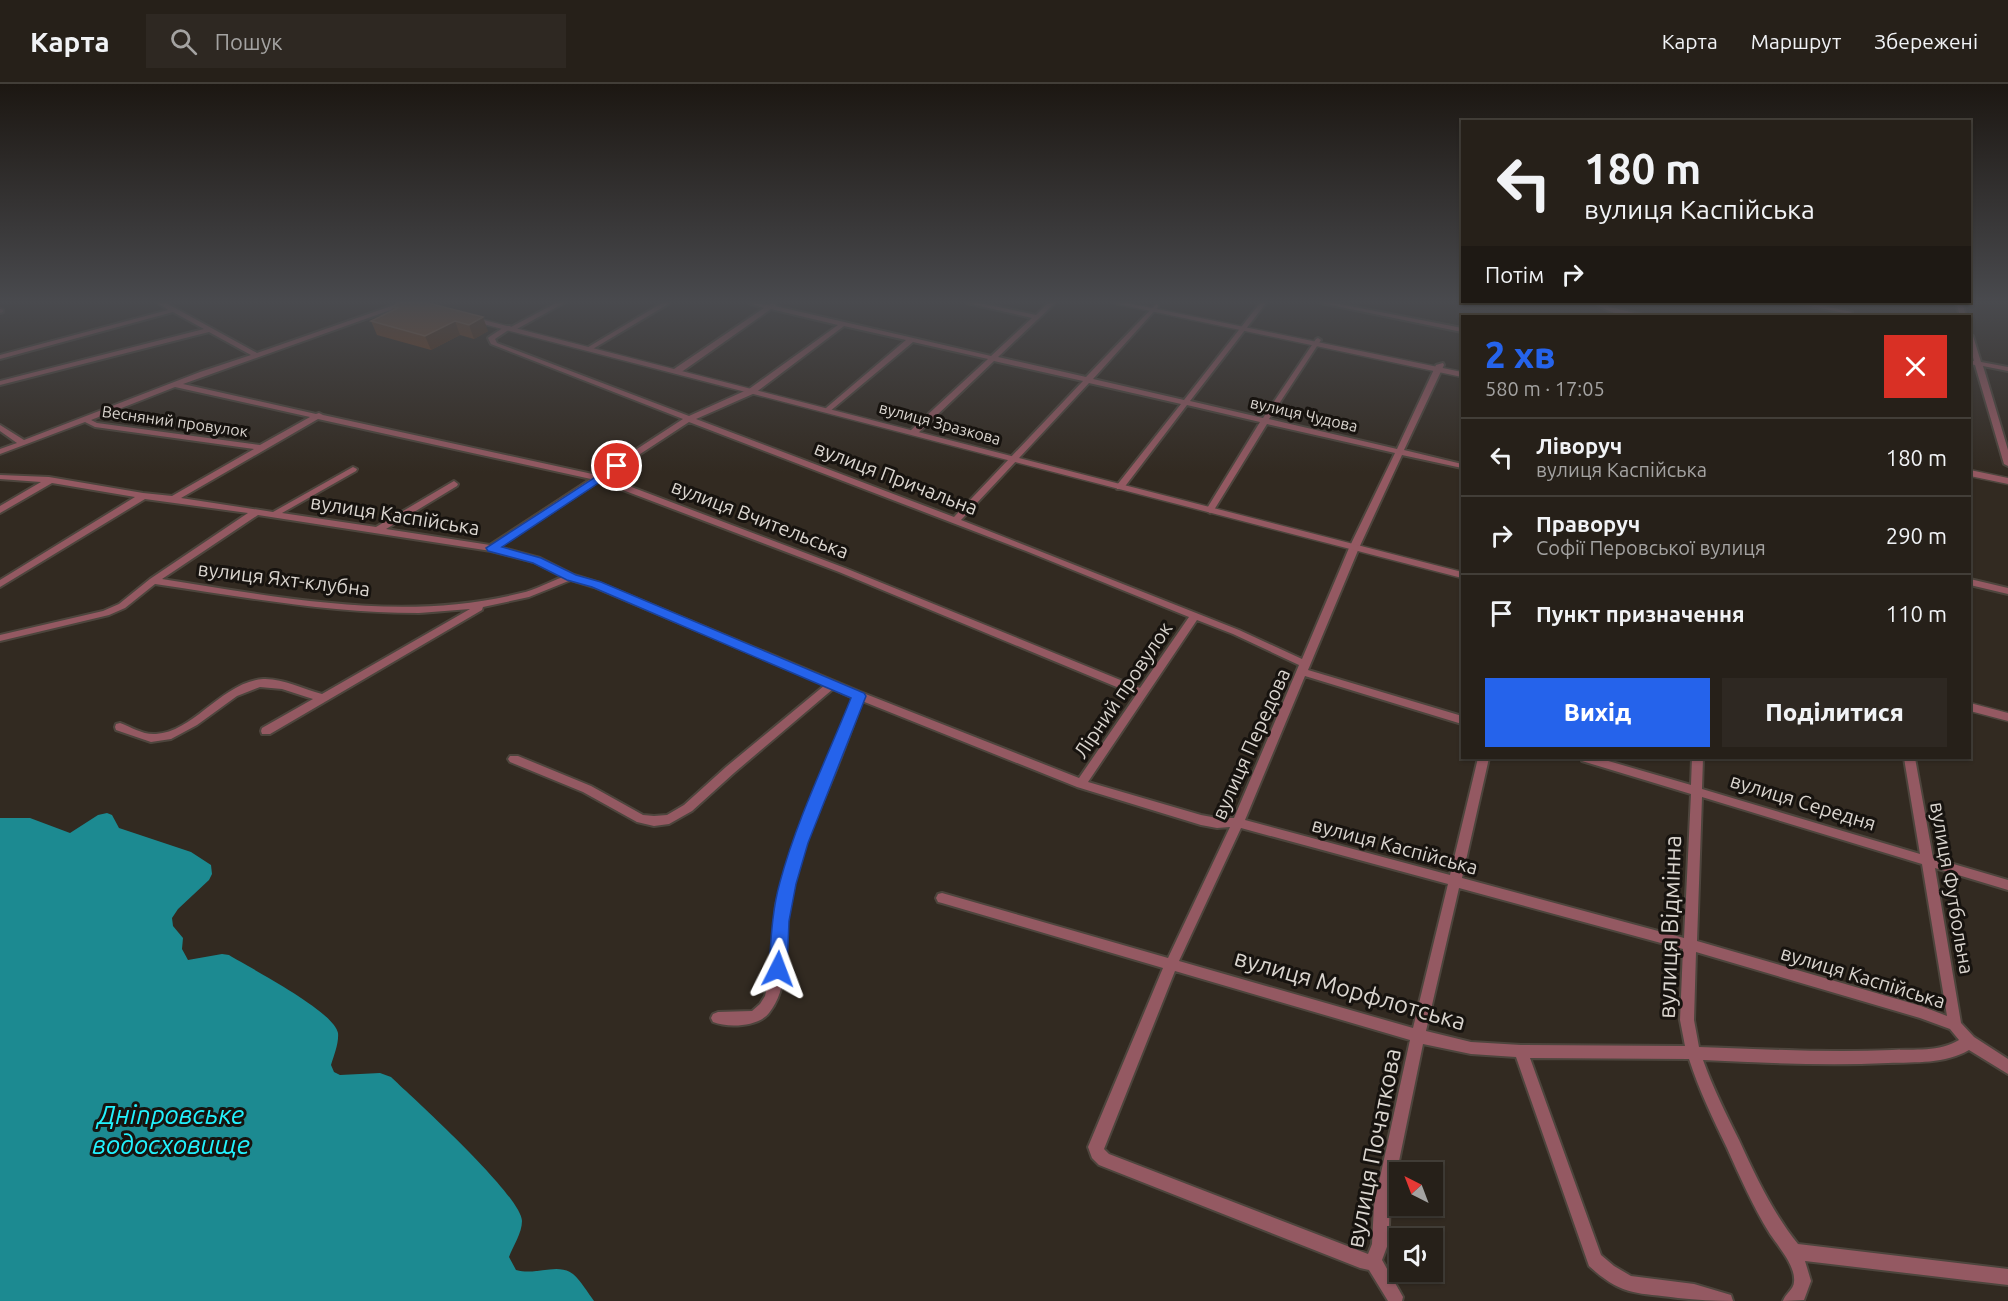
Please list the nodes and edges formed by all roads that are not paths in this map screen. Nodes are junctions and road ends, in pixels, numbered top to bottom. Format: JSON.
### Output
{"nodes":[{"id":1,"x":92,"y":360,"type":"edge"},
{"id":2,"x":243,"y":360,"type":"edge"},
{"id":3,"x":535,"y":360,"type":"edge"},
{"id":4,"x":632,"y":360,"type":"edge"},
{"id":5,"x":693,"y":360,"type":"edge"},
{"id":6,"x":794,"y":360,"type":"edge"},
{"id":7,"x":889,"y":360,"type":"edge"},
{"id":8,"x":992,"y":360,"type":"edge"},
{"id":9,"x":1002,"y":360,"type":"edge"},
{"id":10,"x":1106,"y":360,"type":"edge"},
{"id":11,"x":1219,"y":360,"type":"edge"},
{"id":12,"x":1305,"y":360,"type":"edge"},
{"id":13,"x":1404,"y":360,"type":"edge"},
{"id":14,"x":1978,"y":360,"type":"edge"},
{"id":15,"x":1971,"y":362,"type":"edge"},
{"id":16,"x":1979,"y":364,"type":"junction"},
{"id":17,"x":1439,"y":367,"type":"junction"},
{"id":18,"x":1461,"y":369,"type":"edge"},
{"id":19,"x":2008,"y":369,"type":"edge"},
{"id":20,"x":677,"y":371,"type":"junction"},
{"id":21,"x":1461,"y":375,"type":"edge"},
{"id":22,"x":1088,"y":379,"type":"junction"},
{"id":23,"x":0,"y":383,"type":"edge"},
{"id":24,"x":175,"y":385,"type":"junction"},
{"id":25,"x":752,"y":391,"type":"junction"},
{"id":26,"x":1186,"y":402,"type":"junction"},
{"id":27,"x":829,"y":410,"type":"junction"},
{"id":28,"x":319,"y":416,"type":"junction"},
{"id":29,"x":85,"y":419,"type":"junction"},
{"id":30,"x":688,"y":419,"type":"junction"},
{"id":31,"x":1264,"y":420,"type":"junction"},
{"id":32,"x":0,"y":427,"type":"edge"},
{"id":33,"x":914,"y":432,"type":"junction"},
{"id":34,"x":23,"y":442,"type":"junction"},
{"id":35,"x":262,"y":448,"type":"junction"},
{"id":36,"x":0,"y":452,"type":"edge"},
{"id":37,"x":1398,"y":452,"type":"junction"},
{"id":38,"x":1016,"y":459,"type":"junction"},
{"id":39,"x":2008,"y":464,"type":"edge"},
{"id":40,"x":1461,"y":466,"type":"edge"},
{"id":41,"x":353,"y":469,"type":"dead end"},
{"id":42,"x":1971,"y":473,"type":"edge"},
{"id":43,"x":0,"y":477,"type":"edge"},
{"id":44,"x":599,"y":478,"type":"junction"},
{"id":45,"x":1971,"y":478,"type":"edge"},
{"id":46,"x":49,"y":480,"type":"junction"},
{"id":47,"x":2008,"y":480,"type":"edge"},
{"id":48,"x":454,"y":484,"type":"dead end"},
{"id":49,"x":2008,"y":486,"type":"edge"},
{"id":50,"x":1120,"y":487,"type":"junction"},
{"id":51,"x":143,"y":496,"type":"junction"},
{"id":52,"x":173,"y":499,"type":"junction"},
{"id":53,"x":0,"y":510,"type":"edge"},
{"id":54,"x":1210,"y":510,"type":"junction"},
{"id":55,"x":256,"y":512,"type":"junction"},
{"id":56,"x":273,"y":515,"type":"junction"},
{"id":57,"x":956,"y":520,"type":"junction"},
{"id":58,"x":376,"y":531,"type":"junction"},
{"id":59,"x":492,"y":548,"type":"junction"},
{"id":60,"x":1354,"y":548,"type":"junction"},
{"id":61,"x":1461,"y":575,"type":"edge"},
{"id":62,"x":572,"y":577,"type":"junction"},
{"id":63,"x":153,"y":581,"type":"junction"},
{"id":64,"x":1971,"y":582,"type":"edge"},
{"id":65,"x":0,"y":584,"type":"edge"},
{"id":66,"x":2008,"y":591,"type":"edge"},
{"id":67,"x":483,"y":605,"type":"junction"},
{"id":68,"x":1195,"y":616,"type":"junction"},
{"id":69,"x":0,"y":638,"type":"edge"},
{"id":70,"x":1303,"y":668,"type":"junction"},
{"id":71,"x":833,"y":684,"type":"junction"},
{"id":72,"x":1142,"y":693,"type":"junction"},
{"id":73,"x":859,"y":696,"type":"junction"},
{"id":74,"x":322,"y":698,"type":"junction"},
{"id":75,"x":1971,"y":707,"type":"edge"},
{"id":76,"x":2008,"y":717,"type":"edge"},
{"id":77,"x":1461,"y":720,"type":"edge"},
{"id":78,"x":120,"y":728,"type":"dead end"},
{"id":79,"x":266,"y":731,"type":"dead end"},
{"id":80,"x":514,"y":759,"type":"dead end"},
{"id":81,"x":1484,"y":759,"type":"edge"},
{"id":82,"x":1589,"y":759,"type":"edge"},
{"id":83,"x":1698,"y":759,"type":"edge"},
{"id":84,"x":1910,"y":759,"type":"edge"},
{"id":85,"x":1081,"y":784,"type":"junction"},
{"id":86,"x":1697,"y":791,"type":"junction"},
{"id":87,"x":1236,"y":822,"type":"junction"},
{"id":88,"x":1927,"y":860,"type":"junction"},
{"id":89,"x":1455,"y":882,"type":"junction"},
{"id":90,"x":2008,"y":885,"type":"edge"},
{"id":91,"x":942,"y":898,"type":"dead end"},
{"id":92,"x":1690,"y":945,"type":"junction"},
{"id":93,"x":1172,"y":963,"type":"junction"},
{"id":94,"x":718,"y":1018,"type":"dead end"},
{"id":95,"x":1955,"y":1025,"type":"junction"},
{"id":96,"x":1418,"y":1036,"type":"junction"},
{"id":97,"x":1969,"y":1042,"type":"junction"},
{"id":98,"x":1521,"y":1052,"type":"junction"},
{"id":99,"x":1693,"y":1053,"type":"junction"},
{"id":100,"x":2008,"y":1067,"type":"edge"},
{"id":101,"x":1794,"y":1252,"type":"junction"},
{"id":102,"x":1373,"y":1261,"type":"junction"},
{"id":103,"x":2008,"y":1277,"type":"edge"},
{"id":104,"x":1395,"y":1297,"type":"dead end"},
{"id":105,"x":1725,"y":1301,"type":"edge"},
{"id":106,"x":1791,"y":1301,"type":"edge"}],
"edges":[{"from":1,"to":23,"type":"street"},
{"from":2,"to":24,"type":"street"},
{"from":3,"to":30,"type":"street","name":"вулиця Причальна"},
{"from":4,"to":20,"type":"street","name":"вулиця Зразкова"},
{"from":5,"to":20,"type":"street"},
{"from":6,"to":25,"type":"street"},
{"from":7,"to":27,"type":"street"},
{"from":8,"to":33,"type":"street"},
{"from":9,"to":22,"type":"street","name":"вулиця Чудова"},
{"from":10,"to":22,"type":"street"},
{"from":11,"to":26,"type":"street"},
{"from":12,"to":31,"type":"street"},
{"from":13,"to":17,"type":"street"},
{"from":14,"to":16,"type":"street"},
{"from":15,"to":16,"type":"street"},
{"from":16,"to":19,"type":"street"},
{"from":16,"to":39,"type":"street"},
{"from":17,"to":18,"type":"street"},
{"from":17,"to":21,"type":"street"},
{"from":17,"to":37,"type":"street","name":"вулиця Передова"},
{"from":20,"to":25,"type":"street","name":"вулиця Зразкова"},
{"from":22,"to":26,"type":"street","name":"вулиця Чудова"},
{"from":22,"to":38,"type":"street"},
{"from":24,"to":28,"type":"street","name":"вулиця Вчительська"},
{"from":24,"to":29,"type":"street"},
{"from":25,"to":27,"type":"street","name":"вулиця Зразкова"},
{"from":25,"to":30,"type":"street"},
{"from":26,"to":31,"type":"street","name":"вулиця Чудова"},
{"from":26,"to":50,"type":"street"},
{"from":27,"to":33,"type":"street","name":"вулиця Зразкова"},
{"from":28,"to":35,"type":"street","name":"Весняний провулок"},
{"from":28,"to":44,"type":"street","name":"вулиця Вчительська"},
{"from":29,"to":34,"type":"street"},
{"from":29,"to":35,"type":"street","name":"Весняний провулок"},
{"from":30,"to":44,"type":"street"},
{"from":30,"to":57,"type":"street","name":"вулиця Причальна"},
{"from":31,"to":37,"type":"street","name":"вулиця Чудова"},
{"from":31,"to":54,"type":"street"},
{"from":32,"to":34,"type":"street"},
{"from":33,"to":38,"type":"street","name":"вулиця Зразкова"},
{"from":34,"to":36,"type":"street"},
{"from":35,"to":52,"type":"street","name":"Весняний провулок"},
{"from":37,"to":40,"type":"street","name":"вулиця Чудова"},
{"from":37,"to":60,"type":"street","name":"вулиця Передова"},
{"from":38,"to":50,"type":"street","name":"вулиця Зразкова"},
{"from":38,"to":57,"type":"street"},
{"from":41,"to":56,"type":"street"},
{"from":42,"to":47,"type":"street"},
{"from":43,"to":46,"type":"street","name":"вулиця Каспійська"},
{"from":44,"to":59,"type":"street"},
{"from":44,"to":72,"type":"street","name":"вулиця Вчительська"},
{"from":45,"to":49,"type":"street"},
{"from":46,"to":51,"type":"street","name":"вулиця Каспійська"},
{"from":46,"to":53,"type":"street"},
{"from":48,"to":58,"type":"street"},
{"from":50,"to":54,"type":"street","name":"вулиця Зразкова"},
{"from":51,"to":52,"type":"street","name":"вулиця Каспійська"},
{"from":51,"to":65,"type":"street"},
{"from":52,"to":55,"type":"street","name":"вулиця Каспійська"},
{"from":54,"to":60,"type":"street","name":"вулиця Зразкова"},
{"from":55,"to":56,"type":"street","name":"вулиця Каспійська"},
{"from":55,"to":63,"type":"street"},
{"from":56,"to":58,"type":"street","name":"вулиця Каспійська"},
{"from":57,"to":68,"type":"street","name":"вулиця Причальна"},
{"from":58,"to":59,"type":"street","name":"вулиця Каспійська"},
{"from":59,"to":62,"type":"street","name":"вулиця Каспійська"},
{"from":60,"to":61,"type":"street","name":"вулиця Зразкова"},
{"from":60,"to":70,"type":"street","name":"вулиця Передова"},
{"from":62,"to":67,"type":"street","name":"вулиця Яхт-клубна"},
{"from":62,"to":71,"type":"street","name":"вулиця Каспійська"},
{"from":63,"to":67,"type":"street","name":"вулиця Яхт-клубна"},
{"from":63,"to":69,"type":"street"},
{"from":64,"to":66,"type":"street"},
{"from":67,"to":74,"type":"street"},
{"from":68,"to":70,"type":"street","name":"вулиця Причальна"},
{"from":68,"to":72,"type":"street","name":"Лірний провулок"},
{"from":70,"to":77,"type":"street"},
{"from":70,"to":87,"type":"street","name":"вулиця Передова"},
{"from":71,"to":73,"type":"street","name":"вулиця Каспійська"},
{"from":71,"to":80,"type":"street"},
{"from":72,"to":85,"type":"street","name":"Лірний провулок"},
{"from":73,"to":85,"type":"street","name":"вулиця Каспійська"},
{"from":73,"to":94,"type":"street"},
{"from":74,"to":78,"type":"street"},
{"from":74,"to":79,"type":"street"},
{"from":75,"to":76,"type":"street"},
{"from":81,"to":89,"type":"street","name":"вулиця Початкова"},
{"from":82,"to":86,"type":"street","name":"вулиця Середня"},
{"from":83,"to":86,"type":"street","name":"вулиця Відмінна"},
{"from":84,"to":88,"type":"street","name":"вулиця Футбольна"},
{"from":85,"to":87,"type":"street","name":"вулиця Каспійська"},
{"from":86,"to":88,"type":"street","name":"вулиця Середня"},
{"from":86,"to":92,"type":"street","name":"вулиця Відмінна"},
{"from":87,"to":89,"type":"street","name":"вулиця Каспійська"},
{"from":87,"to":93,"type":"street","name":"вулиця Передова"},
{"from":88,"to":90,"type":"street","name":"вулиця Середня"},
{"from":88,"to":95,"type":"street","name":"вулиця Футбольна"},
{"from":89,"to":92,"type":"street","name":"вулиця Каспійська"},
{"from":89,"to":96,"type":"street","name":"вулиця Початкова"},
{"from":91,"to":93,"type":"street","name":"вулиця Морфлотська"},
{"from":92,"to":95,"type":"street","name":"вулиця Каспійська"},
{"from":92,"to":99,"type":"street","name":"вулиця Відмінна"},
{"from":93,"to":96,"type":"street","name":"вулиця Морфлотська"},
{"from":93,"to":102,"type":"street","name":"вулиця Передова"},
{"from":95,"to":97,"type":"street"},
{"from":96,"to":98,"type":"street","name":"вулиця Морфлотська"},
{"from":96,"to":102,"type":"street","name":"вулиця Початкова"},
{"from":97,"to":99,"type":"street","name":"вулиця Морфлотська"},
{"from":97,"to":100,"type":"street"},
{"from":98,"to":99,"type":"street","name":"вулиця Морфлотська"},
{"from":98,"to":105,"type":"street"},
{"from":99,"to":101,"type":"street","name":"вулиця Відмінна"},
{"from":101,"to":103,"type":"street"},
{"from":101,"to":106,"type":"street","name":"вулиця Відмінна"},
{"from":102,"to":104,"type":"street","name":"вулиця Початкова"}]}
